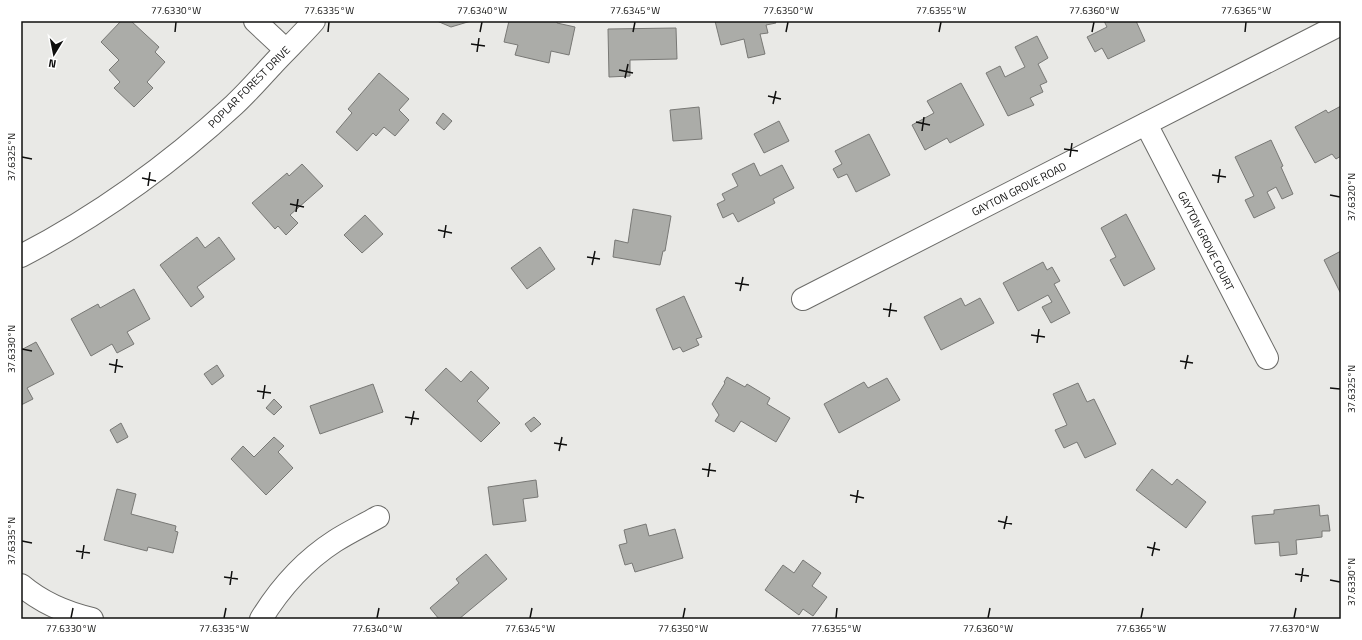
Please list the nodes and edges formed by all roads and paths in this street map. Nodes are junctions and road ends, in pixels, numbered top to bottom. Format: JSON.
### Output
{"nodes":[{"id":1,"x":255,"y":21,"type":"edge"},
{"id":2,"x":314,"y":21,"type":"edge"},
{"id":3,"x":1341,"y":24,"type":"edge"},
{"id":4,"x":286,"y":50,"type":"junction"},
{"id":5,"x":1146,"y":124,"type":"junction"},
{"id":6,"x":21,"y":256,"type":"edge"},
{"id":7,"x":803,"y":299,"type":"dead end"},
{"id":8,"x":1267,"y":358,"type":"dead end"},
{"id":9,"x":378,"y":517,"type":"dead end"},
{"id":10,"x":21,"y":585,"type":"edge"},
{"id":11,"x":92,"y":619,"type":"edge"},
{"id":12,"x":261,"y":619,"type":"edge"}],
"edges":[{"from":1,"to":4,"type":"street"},
{"from":2,"to":4,"type":"street","name":"POPLAR FOREST DRIVE"},
{"from":3,"to":5,"type":"street","name":"GAYTON GROVE ROAD"},
{"from":4,"to":6,"type":"street","name":"POPLAR FOREST DRIVE"},
{"from":5,"to":7,"type":"street","name":"GAYTON GROVE ROAD"},
{"from":5,"to":8,"type":"street","name":"GAYTON GROVE COURT"},
{"from":9,"to":12,"type":"street"},
{"from":10,"to":11,"type":"street"}]}
